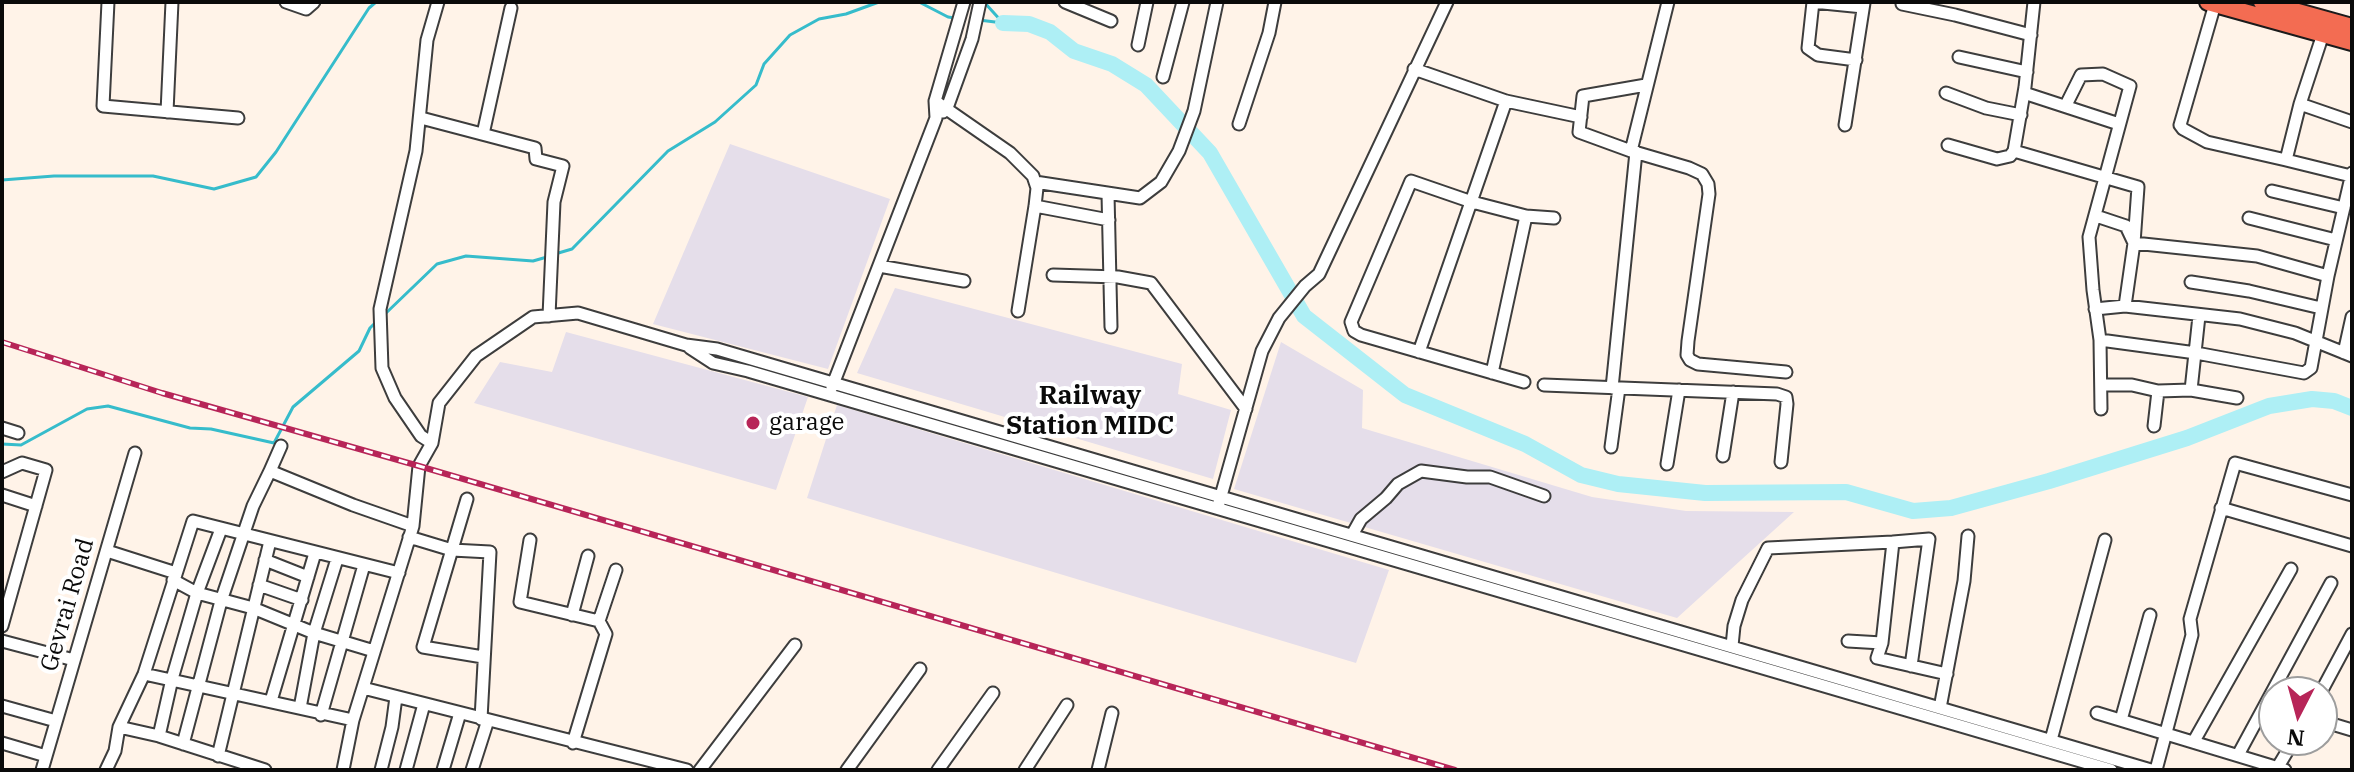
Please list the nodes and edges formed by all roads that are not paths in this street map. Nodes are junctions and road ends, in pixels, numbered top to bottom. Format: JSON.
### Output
{"nodes":[{"id":1,"x":108,"y":2,"type":"edge"},
{"id":2,"x":172,"y":2,"type":"edge"},
{"id":3,"x":286,"y":2,"type":"edge"},
{"id":4,"x":314,"y":2,"type":"edge"},
{"id":5,"x":438,"y":2,"type":"edge"},
{"id":6,"x":964,"y":2,"type":"edge"},
{"id":7,"x":980,"y":2,"type":"edge"},
{"id":8,"x":1065,"y":2,"type":"edge"},
{"id":9,"x":1147,"y":2,"type":"edge"},
{"id":10,"x":1183,"y":2,"type":"edge"},
{"id":11,"x":1217,"y":2,"type":"edge"},
{"id":12,"x":1275,"y":2,"type":"edge"},
{"id":13,"x":1447,"y":2,"type":"edge"},
{"id":14,"x":1668,"y":2,"type":"edge"},
{"id":15,"x":2034,"y":2,"type":"edge"},
{"id":16,"x":2262,"y":2,"type":"edge"},
{"id":17,"x":2212,"y":3,"type":"edge"},
{"id":18,"x":1902,"y":4,"type":"dead end"},
{"id":19,"x":1864,"y":5,"type":"edge"},
{"id":20,"x":511,"y":8,"type":"dead end"},
{"id":21,"x":1111,"y":21,"type":"dead end"},
{"id":22,"x":2352,"y":27,"type":"edge"},
{"id":23,"x":2323,"y":34,"type":"junction"},
{"id":24,"x":2031,"y":35,"type":"junction"},
{"id":25,"x":2352,"y":42,"type":"edge"},
{"id":26,"x":1138,"y":45,"type":"dead end"},
{"id":27,"x":1959,"y":57,"type":"dead end"},
{"id":28,"x":1856,"y":60,"type":"junction"},
{"id":29,"x":1414,"y":69,"type":"junction"},
{"id":30,"x":2027,"y":72,"type":"junction"},
{"id":31,"x":1163,"y":77,"type":"dead end"},
{"id":32,"x":1646,"y":85,"type":"junction"},
{"id":33,"x":1946,"y":93,"type":"dead end"},
{"id":34,"x":2024,"y":93,"type":"junction"},
{"id":35,"x":935,"y":101,"type":"junction"},
{"id":36,"x":1506,"y":101,"type":"junction"},
{"id":37,"x":2300,"y":104,"type":"junction"},
{"id":38,"x":2066,"y":105,"type":"junction"},
{"id":39,"x":947,"y":108,"type":"junction"},
{"id":40,"x":167,"y":112,"type":"junction"},
{"id":41,"x":2021,"y":115,"type":"junction"},
{"id":42,"x":1581,"y":117,"type":"junction"},
{"id":43,"x":238,"y":118,"type":"dead end"},
{"id":44,"x":421,"y":118,"type":"junction"},
{"id":45,"x":936,"y":118,"type":"junction"},
{"id":46,"x":2352,"y":122,"type":"edge"},
{"id":47,"x":1239,"y":124,"type":"dead end"},
{"id":48,"x":2119,"y":124,"type":"junction"},
{"id":49,"x":1845,"y":125,"type":"dead end"},
{"id":50,"x":483,"y":134,"type":"junction"},
{"id":51,"x":1948,"y":145,"type":"dead end"},
{"id":52,"x":2014,"y":151,"type":"junction"},
{"id":53,"x":1633,"y":152,"type":"junction"},
{"id":54,"x":2286,"y":160,"type":"junction"},
{"id":55,"x":2352,"y":174,"type":"edge"},
{"id":56,"x":2103,"y":177,"type":"junction"},
{"id":57,"x":1035,"y":182,"type":"junction"},
{"id":58,"x":2272,"y":191,"type":"dead end"},
{"id":59,"x":1108,"y":194,"type":"junction"},
{"id":60,"x":1472,"y":202,"type":"junction"},
{"id":61,"x":1035,"y":206,"type":"junction"},
{"id":62,"x":2344,"y":208,"type":"junction"},
{"id":63,"x":1526,"y":216,"type":"junction"},
{"id":64,"x":2096,"y":216,"type":"junction"},
{"id":65,"x":1554,"y":218,"type":"dead end"},
{"id":66,"x":2249,"y":218,"type":"dead end"},
{"id":67,"x":1109,"y":220,"type":"junction"},
{"id":68,"x":2336,"y":240,"type":"junction"},
{"id":69,"x":2134,"y":243,"type":"junction"},
{"id":70,"x":879,"y":266,"type":"junction"},
{"id":71,"x":1053,"y":275,"type":"dead end"},
{"id":72,"x":2328,"y":276,"type":"junction"},
{"id":73,"x":1110,"y":277,"type":"junction"},
{"id":74,"x":964,"y":281,"type":"dead end"},
{"id":75,"x":2191,"y":282,"type":"dead end"},
{"id":76,"x":2125,"y":306,"type":"junction"},
{"id":77,"x":2321,"y":308,"type":"junction"},
{"id":78,"x":2095,"y":309,"type":"junction"},
{"id":79,"x":1018,"y":311,"type":"dead end"},
{"id":80,"x":549,"y":316,"type":"junction"},
{"id":81,"x":2199,"y":316,"type":"junction"},
{"id":82,"x":2352,"y":317,"type":"edge"},
{"id":83,"x":1111,"y":327,"type":"dead end"},
{"id":84,"x":2100,"y":340,"type":"junction"},
{"id":85,"x":2315,"y":343,"type":"junction"},
{"id":86,"x":1419,"y":352,"type":"junction"},
{"id":87,"x":2196,"y":353,"type":"junction"},
{"id":88,"x":2348,"y":355,"type":"edge"},
{"id":89,"x":1786,"y":372,"type":"dead end"},
{"id":90,"x":1492,"y":373,"type":"junction"},
{"id":91,"x":1524,"y":382,"type":"dead end"},
{"id":92,"x":1544,"y":385,"type":"dead end"},
{"id":93,"x":2101,"y":385,"type":"junction"},
{"id":94,"x":1616,"y":388,"type":"junction"},
{"id":95,"x":831,"y":389,"type":"junction"},
{"id":96,"x":1679,"y":390,"type":"junction"},
{"id":97,"x":2191,"y":390,"type":"junction"},
{"id":98,"x":2158,"y":391,"type":"junction"},
{"id":99,"x":1733,"y":392,"type":"junction"},
{"id":100,"x":2237,"y":398,"type":"dead end"},
{"id":101,"x":1246,"y":409,"type":"junction"},
{"id":102,"x":2101,"y":409,"type":"dead end"},
{"id":103,"x":2154,"y":426,"type":"dead end"},
{"id":104,"x":2,"y":428,"type":"edge"},
{"id":105,"x":18,"y":433,"type":"dead end"},
{"id":106,"x":432,"y":443,"type":"junction"},
{"id":107,"x":281,"y":446,"type":"dead end"},
{"id":108,"x":1611,"y":447,"type":"dead end"},
{"id":109,"x":135,"y":453,"type":"dead end"},
{"id":110,"x":1723,"y":456,"type":"dead end"},
{"id":111,"x":1781,"y":462,"type":"dead end"},
{"id":112,"x":1667,"y":464,"type":"dead end"},
{"id":113,"x":270,"y":471,"type":"junction"},
{"id":114,"x":2,"y":472,"type":"edge"},
{"id":115,"x":2,"y":495,"type":"edge"},
{"id":116,"x":2352,"y":495,"type":"edge"},
{"id":117,"x":1544,"y":496,"type":"dead end"},
{"id":118,"x":467,"y":499,"type":"dead end"},
{"id":119,"x":1219,"y":502,"type":"junction"},
{"id":120,"x":36,"y":506,"type":"junction"},
{"id":121,"x":2221,"y":508,"type":"junction"},
{"id":122,"x":221,"y":529,"type":"junction"},
{"id":123,"x":411,"y":532,"type":"junction"},
{"id":124,"x":243,"y":534,"type":"junction"},
{"id":125,"x":1352,"y":535,"type":"junction"},
{"id":126,"x":1968,"y":536,"type":"dead end"},
{"id":127,"x":530,"y":540,"type":"dead end"},
{"id":128,"x":2105,"y":540,"type":"dead end"},
{"id":129,"x":270,"y":541,"type":"junction"},
{"id":130,"x":1893,"y":542,"type":"junction"},
{"id":131,"x":2352,"y":546,"type":"edge"},
{"id":132,"x":452,"y":550,"type":"junction"},
{"id":133,"x":107,"y":551,"type":"junction"},
{"id":134,"x":315,"y":553,"type":"junction"},
{"id":135,"x":588,"y":556,"type":"dead end"},
{"id":136,"x":337,"y":559,"type":"junction"},
{"id":137,"x":265,"y":560,"type":"junction"},
{"id":138,"x":364,"y":565,"type":"junction"},
{"id":139,"x":2291,"y":569,"type":"dead end"},
{"id":140,"x":616,"y":570,"type":"dead end"},
{"id":141,"x":399,"y":573,"type":"junction"},
{"id":142,"x":174,"y":577,"type":"junction"},
{"id":143,"x":308,"y":577,"type":"junction"},
{"id":144,"x":2331,"y":583,"type":"dead end"},
{"id":145,"x":259,"y":585,"type":"junction"},
{"id":146,"x":8,"y":586,"type":"edge"},
{"id":147,"x":197,"y":593,"type":"junction"},
{"id":148,"x":302,"y":600,"type":"junction"},
{"id":149,"x":221,"y":601,"type":"junction"},
{"id":150,"x":253,"y":608,"type":"junction"},
{"id":151,"x":572,"y":615,"type":"junction"},
{"id":152,"x":2150,"y":615,"type":"dead end"},
{"id":153,"x":599,"y":621,"type":"junction"},
{"id":154,"x":292,"y":624,"type":"junction"},
{"id":155,"x":2,"y":626,"type":"edge"},
{"id":156,"x":314,"y":633,"type":"junction"},
{"id":157,"x":2352,"y":634,"type":"edge"},
{"id":158,"x":342,"y":640,"type":"junction"},
{"id":159,"x":2,"y":641,"type":"edge"},
{"id":160,"x":1848,"y":641,"type":"dead end"},
{"id":161,"x":1882,"y":643,"type":"junction"},
{"id":162,"x":795,"y":645,"type":"dead end"},
{"id":163,"x":1732,"y":646,"type":"junction"},
{"id":164,"x":374,"y":651,"type":"junction"},
{"id":165,"x":483,"y":657,"type":"junction"},
{"id":166,"x":2339,"y":657,"type":"junction"},
{"id":167,"x":74,"y":660,"type":"junction"},
{"id":168,"x":2352,"y":661,"type":"edge"},
{"id":169,"x":1911,"y":666,"type":"junction"},
{"id":170,"x":920,"y":669,"type":"dead end"},
{"id":171,"x":144,"y":674,"type":"junction"},
{"id":172,"x":1947,"y":674,"type":"junction"},
{"id":173,"x":2329,"y":676,"type":"edge"},
{"id":174,"x":172,"y":679,"type":"junction"},
{"id":175,"x":199,"y":686,"type":"junction"},
{"id":176,"x":363,"y":688,"type":"junction"},
{"id":177,"x":232,"y":693,"type":"junction"},
{"id":178,"x":993,"y":693,"type":"dead end"},
{"id":179,"x":396,"y":697,"type":"junction"},
{"id":180,"x":271,"y":701,"type":"junction"},
{"id":181,"x":424,"y":704,"type":"junction"},
{"id":182,"x":1067,"y":705,"type":"dead end"},
{"id":183,"x":2,"y":706,"type":"edge"},
{"id":184,"x":300,"y":708,"type":"junction"},
{"id":185,"x":1940,"y":708,"type":"junction"},
{"id":186,"x":460,"y":713,"type":"junction"},
{"id":187,"x":1112,"y":713,"type":"dead end"},
{"id":188,"x":2097,"y":713,"type":"dead end"},
{"id":189,"x":321,"y":715,"type":"junction"},
{"id":190,"x":484,"y":719,"type":"junction"},
{"id":191,"x":353,"y":720,"type":"junction"},
{"id":192,"x":2121,"y":720,"type":"junction"},
{"id":193,"x":56,"y":721,"type":"junction"},
{"id":194,"x":119,"y":727,"type":"junction"},
{"id":195,"x":2166,"y":732,"type":"junction"},
{"id":196,"x":159,"y":736,"type":"junction"},
{"id":197,"x":2051,"y":740,"type":"junction"},
{"id":198,"x":2194,"y":741,"type":"junction"},
{"id":199,"x":2,"y":743,"type":"edge"},
{"id":200,"x":573,"y":743,"type":"junction"},
{"id":201,"x":183,"y":744,"type":"junction"},
{"id":202,"x":2238,"y":755,"type":"junction"},
{"id":203,"x":46,"y":756,"type":"junction"},
{"id":204,"x":223,"y":762,"type":"edge"},
{"id":205,"x":2280,"y":769,"type":"edge"},
{"id":206,"x":42,"y":770,"type":"edge"},
{"id":207,"x":106,"y":770,"type":"edge"},
{"id":208,"x":265,"y":770,"type":"edge"},
{"id":209,"x":343,"y":770,"type":"edge"},
{"id":210,"x":381,"y":770,"type":"edge"},
{"id":211,"x":406,"y":770,"type":"edge"},
{"id":212,"x":443,"y":770,"type":"edge"},
{"id":213,"x":472,"y":770,"type":"edge"},
{"id":214,"x":684,"y":770,"type":"edge"},
{"id":215,"x":700,"y":770,"type":"edge"},
{"id":216,"x":847,"y":770,"type":"edge"},
{"id":217,"x":938,"y":770,"type":"edge"},
{"id":218,"x":1025,"y":770,"type":"edge"},
{"id":219,"x":1098,"y":770,"type":"edge"},
{"id":220,"x":2111,"y":770,"type":"edge"},
{"id":221,"x":2153,"y":770,"type":"edge"}],
"edges":[{"from":1,"to":40,"type":"street"},
{"from":2,"to":40,"type":"street"},
{"from":3,"to":4,"type":"street"},
{"from":5,"to":44,"type":"street"},
{"from":6,"to":35,"type":"street"},
{"from":7,"to":39,"type":"street"},
{"from":8,"to":21,"type":"street"},
{"from":9,"to":26,"type":"street"},
{"from":10,"to":31,"type":"street"},
{"from":11,"to":59,"type":"street"},
{"from":12,"to":47,"type":"street"},
{"from":13,"to":29,"type":"street"},
{"from":14,"to":32,"type":"street"},
{"from":15,"to":24,"type":"street"},
{"from":16,"to":22,"type":"highway"},
{"from":17,"to":23,"type":"highway"},
{"from":17,"to":54,"type":"street"},
{"from":18,"to":24,"type":"street"},
{"from":19,"to":28,"type":"street"},
{"from":19,"to":28,"type":"street"},
{"from":20,"to":50,"type":"street"},
{"from":23,"to":25,"type":"highway"},
{"from":23,"to":37,"type":"street"},
{"from":24,"to":30,"type":"street"},
{"from":27,"to":30,"type":"street"},
{"from":28,"to":49,"type":"street"},
{"from":29,"to":36,"type":"street"},
{"from":29,"to":101,"type":"street"},
{"from":30,"to":34,"type":"street"},
{"from":32,"to":42,"type":"street"},
{"from":32,"to":53,"type":"street"},
{"from":33,"to":41,"type":"street"},
{"from":34,"to":38,"type":"street"},
{"from":34,"to":41,"type":"street"},
{"from":35,"to":39,"type":"street"},
{"from":35,"to":45,"type":"street"},
{"from":36,"to":42,"type":"street"},
{"from":36,"to":60,"type":"street"},
{"from":37,"to":46,"type":"street"},
{"from":37,"to":54,"type":"street"},
{"from":38,"to":48,"type":"street"},
{"from":38,"to":48,"type":"street"},
{"from":39,"to":45,"type":"street"},
{"from":39,"to":57,"type":"street"},
{"from":40,"to":43,"type":"street"},
{"from":41,"to":52,"type":"street"},
{"from":42,"to":53,"type":"street"},
{"from":44,"to":50,"type":"street"},
{"from":44,"to":106,"type":"street"},
{"from":45,"to":70,"type":"street"},
{"from":48,"to":56,"type":"street"},
{"from":50,"to":80,"type":"street"},
{"from":51,"to":52,"type":"street"},
{"from":52,"to":56,"type":"street"},
{"from":53,"to":89,"type":"street"},
{"from":53,"to":94,"type":"street"},
{"from":54,"to":55,"type":"street"},
{"from":55,"to":62,"type":"street"},
{"from":56,"to":64,"type":"street"},
{"from":56,"to":69,"type":"street"},
{"from":57,"to":59,"type":"street"},
{"from":57,"to":61,"type":"street"},
{"from":58,"to":62,"type":"street"},
{"from":59,"to":67,"type":"street"},
{"from":60,"to":63,"type":"street"},
{"from":60,"to":86,"type":"street"},
{"from":60,"to":86,"type":"street"},
{"from":61,"to":67,"type":"street"},
{"from":61,"to":79,"type":"street"},
{"from":62,"to":68,"type":"street"},
{"from":63,"to":65,"type":"street"},
{"from":63,"to":90,"type":"street"},
{"from":64,"to":69,"type":"street"},
{"from":64,"to":78,"type":"street"},
{"from":66,"to":68,"type":"street"},
{"from":67,"to":73,"type":"street"},
{"from":68,"to":72,"type":"street"},
{"from":69,"to":72,"type":"street"},
{"from":69,"to":76,"type":"street"},
{"from":70,"to":74,"type":"street"},
{"from":70,"to":95,"type":"street"},
{"from":71,"to":73,"type":"street"},
{"from":72,"to":77,"type":"street"},
{"from":73,"to":83,"type":"street"},
{"from":73,"to":101,"type":"street"},
{"from":75,"to":77,"type":"street"},
{"from":76,"to":78,"type":"street"},
{"from":76,"to":81,"type":"street"},
{"from":77,"to":85,"type":"street"},
{"from":78,"to":84,"type":"street"},
{"from":80,"to":95,"type":"street"},
{"from":80,"to":106,"type":"street"},
{"from":81,"to":85,"type":"street"},
{"from":81,"to":87,"type":"street"},
{"from":82,"to":88,"type":"street"},
{"from":84,"to":87,"type":"street"},
{"from":84,"to":93,"type":"street"},
{"from":85,"to":87,"type":"street"},
{"from":85,"to":88,"type":"street"},
{"from":86,"to":90,"type":"street"},
{"from":87,"to":97,"type":"street"},
{"from":90,"to":91,"type":"street"},
{"from":92,"to":94,"type":"street"},
{"from":93,"to":98,"type":"street"},
{"from":93,"to":102,"type":"street"},
{"from":94,"to":96,"type":"street"},
{"from":94,"to":108,"type":"street"},
{"from":95,"to":119,"type":"street"},
{"from":96,"to":99,"type":"street"},
{"from":96,"to":112,"type":"street"},
{"from":97,"to":98,"type":"street"},
{"from":97,"to":100,"type":"street"},
{"from":98,"to":103,"type":"street"},
{"from":99,"to":110,"type":"street"},
{"from":99,"to":111,"type":"street"},
{"from":101,"to":119,"type":"street"},
{"from":104,"to":105,"type":"street"},
{"from":106,"to":123,"type":"street"},
{"from":107,"to":113,"type":"street"},
{"from":109,"to":133,"type":"street","name":"Gevrai Road"},
{"from":113,"to":123,"type":"street"},
{"from":113,"to":124,"type":"street"},
{"from":114,"to":120,"type":"street"},
{"from":115,"to":120,"type":"street"},
{"from":116,"to":121,"type":"street"},
{"from":117,"to":125,"type":"street"},
{"from":118,"to":132,"type":"street"},
{"from":119,"to":125,"type":"street"},
{"from":119,"to":220,"type":"street"},
{"from":120,"to":146,"type":"street"},
{"from":121,"to":131,"type":"street"},
{"from":121,"to":195,"type":"street"},
{"from":122,"to":124,"type":"street"},
{"from":122,"to":142,"type":"street"},
{"from":122,"to":147,"type":"street"},
{"from":123,"to":132,"type":"street"},
{"from":123,"to":141,"type":"street"},
{"from":124,"to":129,"type":"street"},
{"from":124,"to":149,"type":"street"},
{"from":125,"to":163,"type":"street"},
{"from":126,"to":172,"type":"street"},
{"from":127,"to":151,"type":"street"},
{"from":128,"to":197,"type":"street"},
{"from":129,"to":134,"type":"street"},
{"from":129,"to":137,"type":"street"},
{"from":130,"to":161,"type":"street"},
{"from":130,"to":163,"type":"street"},
{"from":130,"to":169,"type":"street"},
{"from":132,"to":165,"type":"street"},
{"from":132,"to":165,"type":"street"},
{"from":133,"to":142,"type":"street"},
{"from":133,"to":167,"type":"street","name":"Gevrai Road"},
{"from":134,"to":136,"type":"street"},
{"from":134,"to":143,"type":"street"},
{"from":135,"to":151,"type":"street"},
{"from":136,"to":138,"type":"street"},
{"from":136,"to":156,"type":"street"},
{"from":137,"to":143,"type":"street"},
{"from":137,"to":145,"type":"street"},
{"from":138,"to":141,"type":"street"},
{"from":138,"to":158,"type":"street"},
{"from":139,"to":198,"type":"street"},
{"from":140,"to":153,"type":"street"},
{"from":141,"to":164,"type":"street"},
{"from":142,"to":147,"type":"street"},
{"from":142,"to":171,"type":"street"},
{"from":143,"to":148,"type":"street"},
{"from":144,"to":202,"type":"street"},
{"from":145,"to":148,"type":"street"},
{"from":145,"to":150,"type":"street"},
{"from":146,"to":155,"type":"street"},
{"from":147,"to":149,"type":"street"},
{"from":147,"to":174,"type":"street"},
{"from":148,"to":154,"type":"street"},
{"from":149,"to":150,"type":"street"},
{"from":149,"to":175,"type":"street"},
{"from":150,"to":154,"type":"street"},
{"from":150,"to":177,"type":"street"},
{"from":151,"to":153,"type":"street"},
{"from":152,"to":192,"type":"street"},
{"from":153,"to":200,"type":"street"},
{"from":154,"to":156,"type":"street"},
{"from":154,"to":180,"type":"street"},
{"from":156,"to":158,"type":"street"},
{"from":156,"to":184,"type":"street"},
{"from":157,"to":166,"type":"street"},
{"from":158,"to":164,"type":"street"},
{"from":158,"to":189,"type":"street"},
{"from":159,"to":167,"type":"street"},
{"from":160,"to":161,"type":"street"},
{"from":161,"to":169,"type":"street"},
{"from":162,"to":215,"type":"street"},
{"from":163,"to":185,"type":"street"},
{"from":164,"to":176,"type":"street"},
{"from":165,"to":190,"type":"street"},
{"from":166,"to":168,"type":"street"},
{"from":166,"to":173,"type":"street"},
{"from":167,"to":193,"type":"street","name":"Gevrai Road"},
{"from":169,"to":172,"type":"street"},
{"from":170,"to":216,"type":"street"},
{"from":171,"to":174,"type":"street"},
{"from":171,"to":194,"type":"street"},
{"from":172,"to":185,"type":"street"},
{"from":174,"to":175,"type":"street"},
{"from":174,"to":196,"type":"street"},
{"from":175,"to":177,"type":"street"},
{"from":175,"to":201,"type":"street"},
{"from":176,"to":179,"type":"street"},
{"from":176,"to":191,"type":"street"},
{"from":177,"to":180,"type":"street"},
{"from":177,"to":204,"type":"street"},
{"from":178,"to":217,"type":"street"},
{"from":179,"to":181,"type":"street"},
{"from":179,"to":210,"type":"street"},
{"from":180,"to":184,"type":"street"},
{"from":181,"to":186,"type":"street"},
{"from":181,"to":211,"type":"street"},
{"from":182,"to":218,"type":"street"},
{"from":183,"to":193,"type":"street"},
{"from":184,"to":189,"type":"street"},
{"from":185,"to":197,"type":"street"},
{"from":186,"to":190,"type":"street"},
{"from":186,"to":212,"type":"street"},
{"from":187,"to":219,"type":"street"},
{"from":188,"to":192,"type":"street"},
{"from":189,"to":191,"type":"street"},
{"from":190,"to":200,"type":"street"},
{"from":190,"to":213,"type":"street"},
{"from":191,"to":209,"type":"street"},
{"from":192,"to":195,"type":"street"},
{"from":193,"to":203,"type":"street","name":"Gevrai Road"},
{"from":194,"to":196,"type":"street"},
{"from":194,"to":207,"type":"street"},
{"from":195,"to":198,"type":"street"},
{"from":195,"to":221,"type":"street"},
{"from":196,"to":201,"type":"street"},
{"from":197,"to":221,"type":"street"},
{"from":198,"to":202,"type":"street"},
{"from":199,"to":203,"type":"street"},
{"from":200,"to":214,"type":"street"},
{"from":201,"to":204,"type":"street"},
{"from":202,"to":205,"type":"street"},
{"from":203,"to":206,"type":"street","name":"Gevrai Road"},
{"from":204,"to":208,"type":"street"}]}
